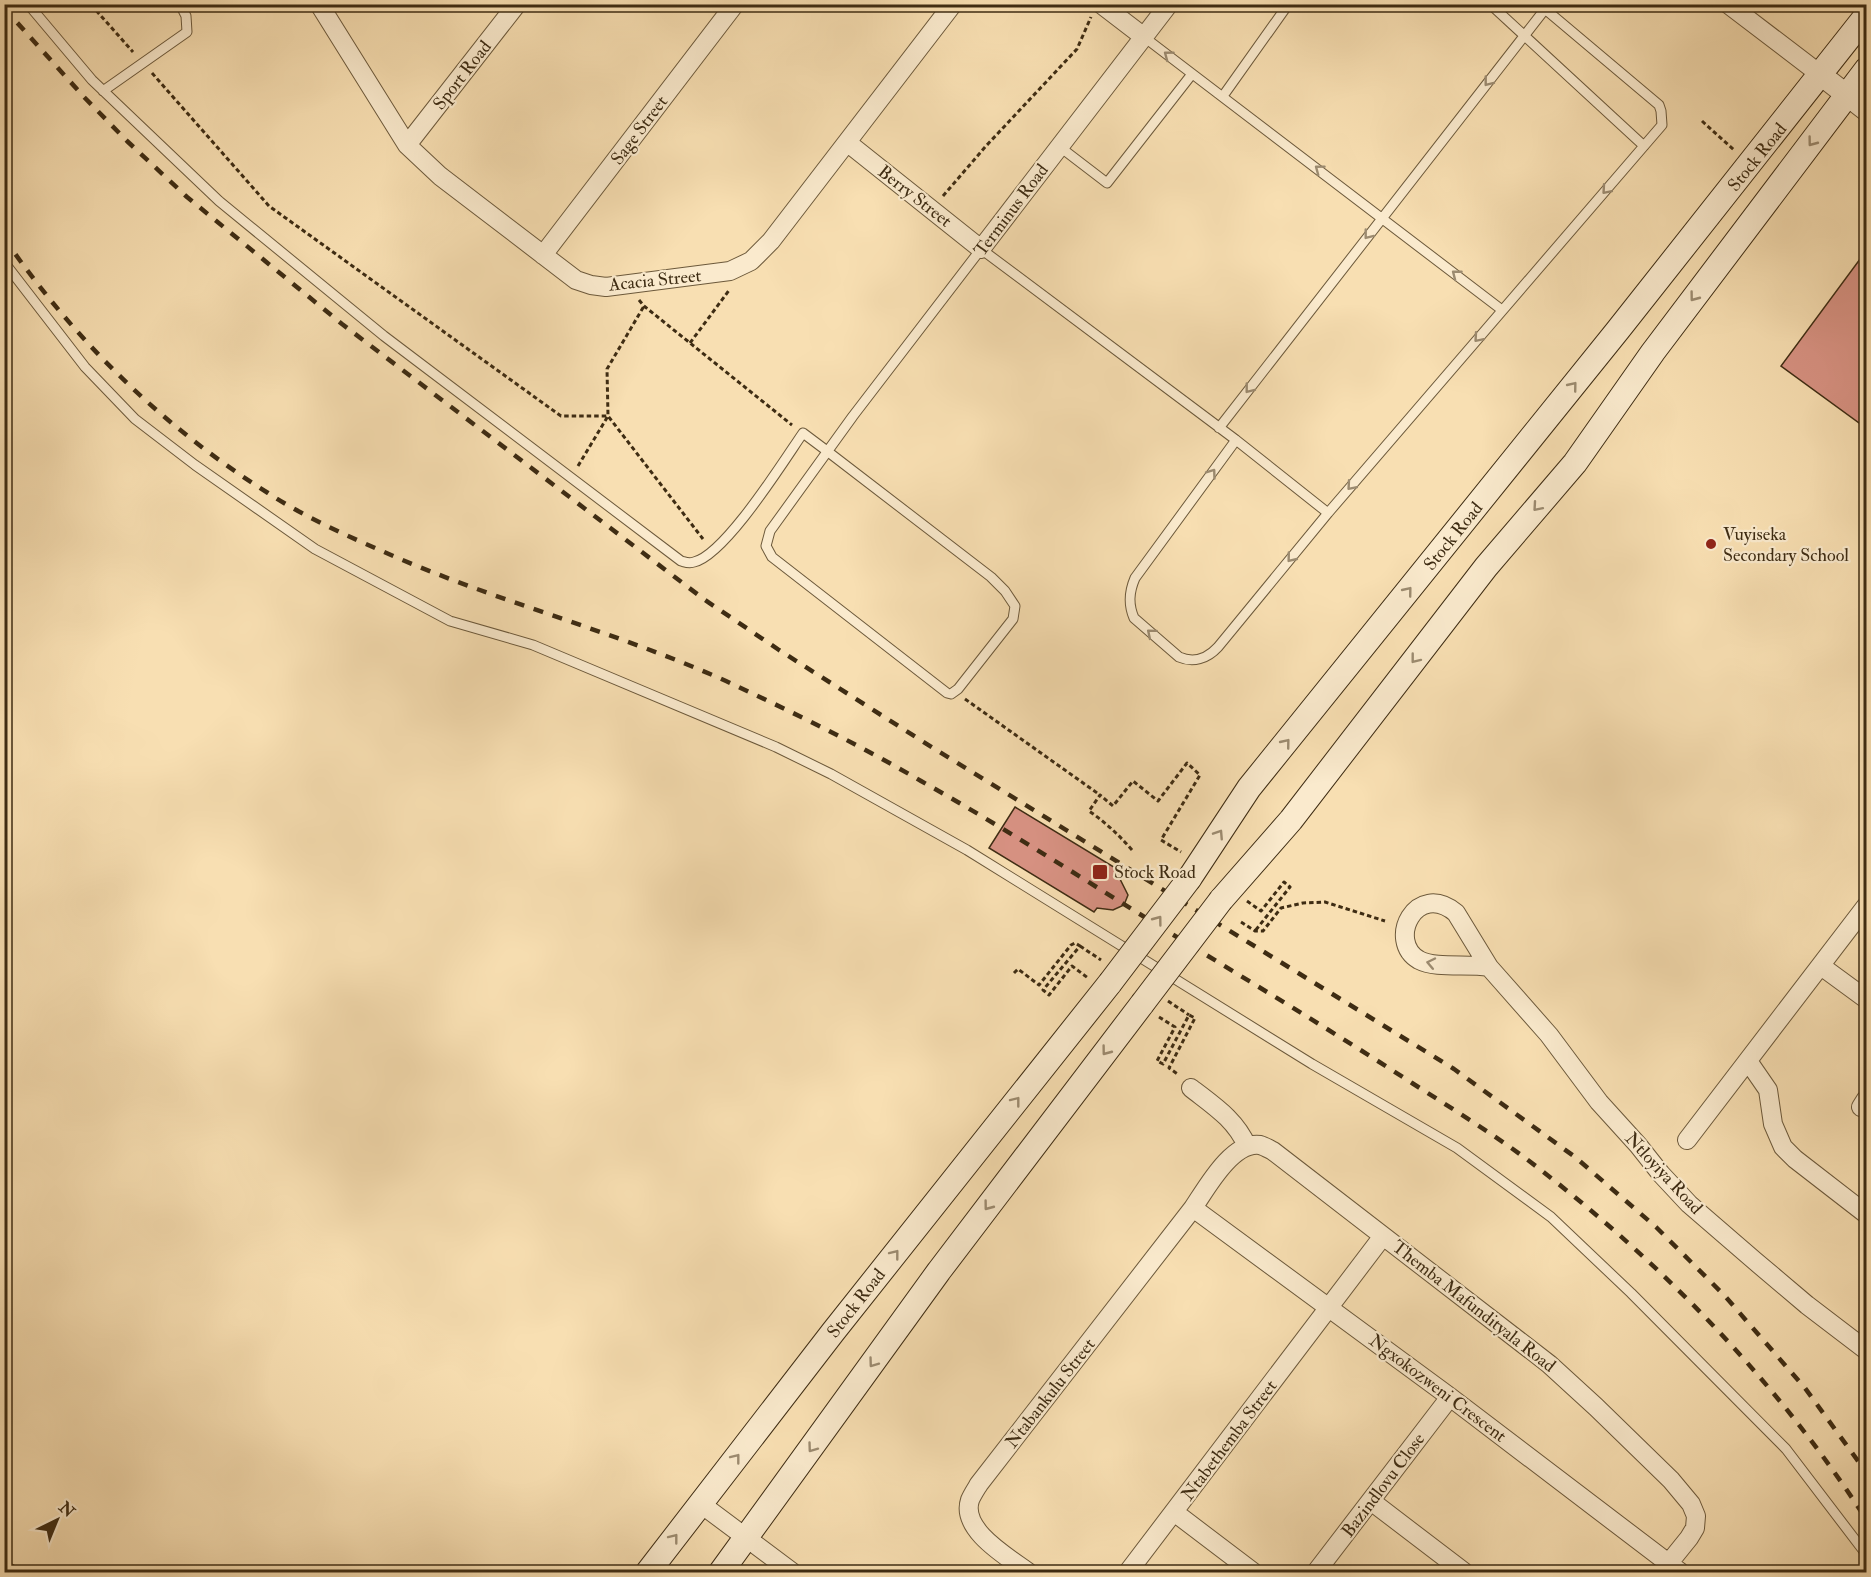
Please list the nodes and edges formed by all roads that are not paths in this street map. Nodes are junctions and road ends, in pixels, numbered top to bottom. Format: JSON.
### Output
{"nodes":[{"id":1,"x":28,"y":4,"type":"edge"},
{"id":2,"x":180,"y":4,"type":"edge"},
{"id":3,"x":319,"y":4,"type":"edge"},
{"id":4,"x":517,"y":4,"type":"edge"},
{"id":5,"x":735,"y":4,"type":"edge"},
{"id":6,"x":953,"y":4,"type":"edge"},
{"id":7,"x":1169,"y":4,"type":"edge"},
{"id":8,"x":1490,"y":4,"type":"edge"},
{"id":9,"x":1728,"y":4,"type":"edge"},
{"id":10,"x":1287,"y":6,"type":"dead end"},
{"id":11,"x":1547,"y":7,"type":"edge"},
{"id":12,"x":1097,"y":9,"type":"edge"},
{"id":13,"x":1866,"y":16,"type":"edge"},
{"id":14,"x":1525,"y":36,"type":"junction"},
{"id":15,"x":1144,"y":37,"type":"junction"},
{"id":16,"x":1866,"y":70,"type":"edge"},
{"id":17,"x":1192,"y":74,"type":"junction"},
{"id":18,"x":1821,"y":75,"type":"junction"},
{"id":19,"x":103,"y":91,"type":"junction"},
{"id":20,"x":1847,"y":95,"type":"junction"},
{"id":21,"x":1222,"y":96,"type":"junction"},
{"id":22,"x":1866,"y":110,"type":"edge"},
{"id":23,"x":848,"y":143,"type":"junction"},
{"id":24,"x":407,"y":144,"type":"junction"},
{"id":25,"x":1644,"y":146,"type":"junction"},
{"id":26,"x":1060,"y":147,"type":"junction"},
{"id":27,"x":1382,"y":217,"type":"junction"},
{"id":28,"x":981,"y":249,"type":"junction"},
{"id":29,"x":543,"y":255,"type":"junction"},
{"id":30,"x":4,"y":262,"type":"edge"},
{"id":31,"x":1502,"y":310,"type":"junction"},
{"id":32,"x":1219,"y":428,"type":"junction"},
{"id":33,"x":1236,"y":440,"type":"junction"},
{"id":34,"x":827,"y":451,"type":"junction"},
{"id":35,"x":1328,"y":513,"type":"junction"},
{"id":36,"x":1866,"y":906,"type":"edge"},
{"id":37,"x":1821,"y":966,"type":"junction"},
{"id":38,"x":1489,"y":967,"type":"junction"},
{"id":39,"x":1866,"y":999,"type":"edge"},
{"id":40,"x":1748,"y":1062,"type":"junction"},
{"id":41,"x":1191,"y":1088,"type":"dead end"},
{"id":42,"x":1687,"y":1140,"type":"dead end"},
{"id":43,"x":1247,"y":1146,"type":"junction"},
{"id":44,"x":1193,"y":1208,"type":"junction"},
{"id":45,"x":1866,"y":1214,"type":"edge"},
{"id":46,"x":1383,"y":1236,"type":"junction"},
{"id":47,"x":1330,"y":1308,"type":"junction"},
{"id":48,"x":1866,"y":1350,"type":"edge"},
{"id":49,"x":1450,"y":1397,"type":"junction"},
{"id":50,"x":1371,"y":1501,"type":"junction"},
{"id":51,"x":701,"y":1504,"type":"junction"},
{"id":52,"x":1174,"y":1512,"type":"junction"},
{"id":53,"x":746,"y":1539,"type":"junction"},
{"id":54,"x":1866,"y":1554,"type":"edge"},
{"id":55,"x":1674,"y":1568,"type":"edge"},
{"id":56,"x":648,"y":1572,"type":"edge"},
{"id":57,"x":721,"y":1572,"type":"edge"},
{"id":58,"x":792,"y":1572,"type":"edge"},
{"id":59,"x":1029,"y":1572,"type":"edge"},
{"id":60,"x":1128,"y":1572,"type":"edge"},
{"id":61,"x":1253,"y":1572,"type":"edge"},
{"id":62,"x":1316,"y":1572,"type":"edge"},
{"id":63,"x":1464,"y":1572,"type":"edge"}],
"edges":[{"from":1,"to":19,"type":"lane"},
{"from":2,"to":19,"type":"lane"},
{"from":3,"to":24,"type":"street","name":"Acacia Street"},
{"from":4,"to":24,"type":"street","name":"Sport Road"},
{"from":5,"to":29,"type":"street","name":"Sage Street"},
{"from":6,"to":23,"type":"street","name":"Acacia Street"},
{"from":7,"to":15,"type":"street","name":"Terminus Road"},
{"from":8,"to":14,"type":"lane"},
{"from":9,"to":18,"type":"street"},
{"from":10,"to":21,"type":"lane"},
{"from":11,"to":14,"type":"lane"},
{"from":11,"to":25,"type":"lane"},
{"from":12,"to":15,"type":"street"},
{"from":13,"to":18,"type":"main road","name":"Stock Road"},
{"from":14,"to":25,"type":"lane"},
{"from":14,"to":27,"type":"lane","one_way":true},
{"from":17,"to":15,"type":"lane","one_way":true},
{"from":15,"to":26,"type":"street","name":"Terminus Road"},
{"from":16,"to":20,"type":"main road","name":"Stock Road"},
{"from":17,"to":21,"type":"lane"},
{"from":17,"to":26,"type":"lane"},
{"from":18,"to":20,"type":"street"},
{"from":51,"to":18,"type":"main road","name":"Stock Road","one_way":true,"bridge":true},
{"from":19,"to":34,"type":"lane"},
{"from":20,"to":22,"type":"street"},
{"from":20,"to":53,"type":"main road","name":"Stock Road","one_way":true,"bridge":true},
{"from":27,"to":21,"type":"lane","one_way":true},
{"from":23,"to":28,"type":"street","name":"Berry Street"},
{"from":23,"to":29,"type":"street","name":"Acacia Street"},
{"from":24,"to":29,"type":"street","name":"Acacia Street"},
{"from":25,"to":31,"type":"lane","one_way":true},
{"from":26,"to":28,"type":"street","name":"Terminus Road"},
{"from":31,"to":27,"type":"lane","one_way":true},
{"from":27,"to":32,"type":"lane","one_way":true},
{"from":28,"to":32,"type":"lane"},
{"from":28,"to":34,"type":"lane","name":"Terminus Road"},
{"from":30,"to":54,"type":"lane"},
{"from":31,"to":35,"type":"lane","one_way":true},
{"from":32,"to":33,"type":"lane"},
{"from":33,"to":35,"type":"lane"},
{"from":35,"to":33,"type":"lane","one_way":true},
{"from":34,"to":34,"type":"lane"},
{"from":36,"to":37,"type":"street"},
{"from":37,"to":39,"type":"street"},
{"from":37,"to":40,"type":"street"},
{"from":38,"to":38,"type":"street","name":"Ntloyiya Road","one_way":true},
{"from":38,"to":48,"type":"street","name":"Ntloyiya Road"},
{"from":40,"to":42,"type":"street"},
{"from":40,"to":45,"type":"street"},
{"from":41,"to":43,"type":"street"},
{"from":43,"to":44,"type":"street"},
{"from":43,"to":46,"type":"street","name":"Themba Mafundityala Road"},
{"from":44,"to":47,"type":"street","name":"Ngxokozweni Crescent"},
{"from":44,"to":59,"type":"street","name":"Ntabankulu Street"},
{"from":46,"to":47,"type":"street","name":"Ntabethemba Street"},
{"from":46,"to":55,"type":"street","name":"Themba Mafundityala Road"},
{"from":47,"to":49,"type":"street","name":"Ngxokozweni Crescent"},
{"from":47,"to":52,"type":"street","name":"Ntabethemba Street"},
{"from":49,"to":50,"type":"street","name":"Bazindlovu Close"},
{"from":49,"to":55,"type":"street","name":"Ngxokozweni Crescent"},
{"from":50,"to":62,"type":"street","name":"Bazindlovu Close"},
{"from":50,"to":63,"type":"street"},
{"from":51,"to":53,"type":"street"},
{"from":56,"to":51,"type":"main road","name":"Stock Road","one_way":true},
{"from":52,"to":60,"type":"street","name":"Ntabethemba Street"},
{"from":52,"to":61,"type":"street"},
{"from":53,"to":57,"type":"main road","name":"Stock Road"},
{"from":53,"to":58,"type":"street"}]}
